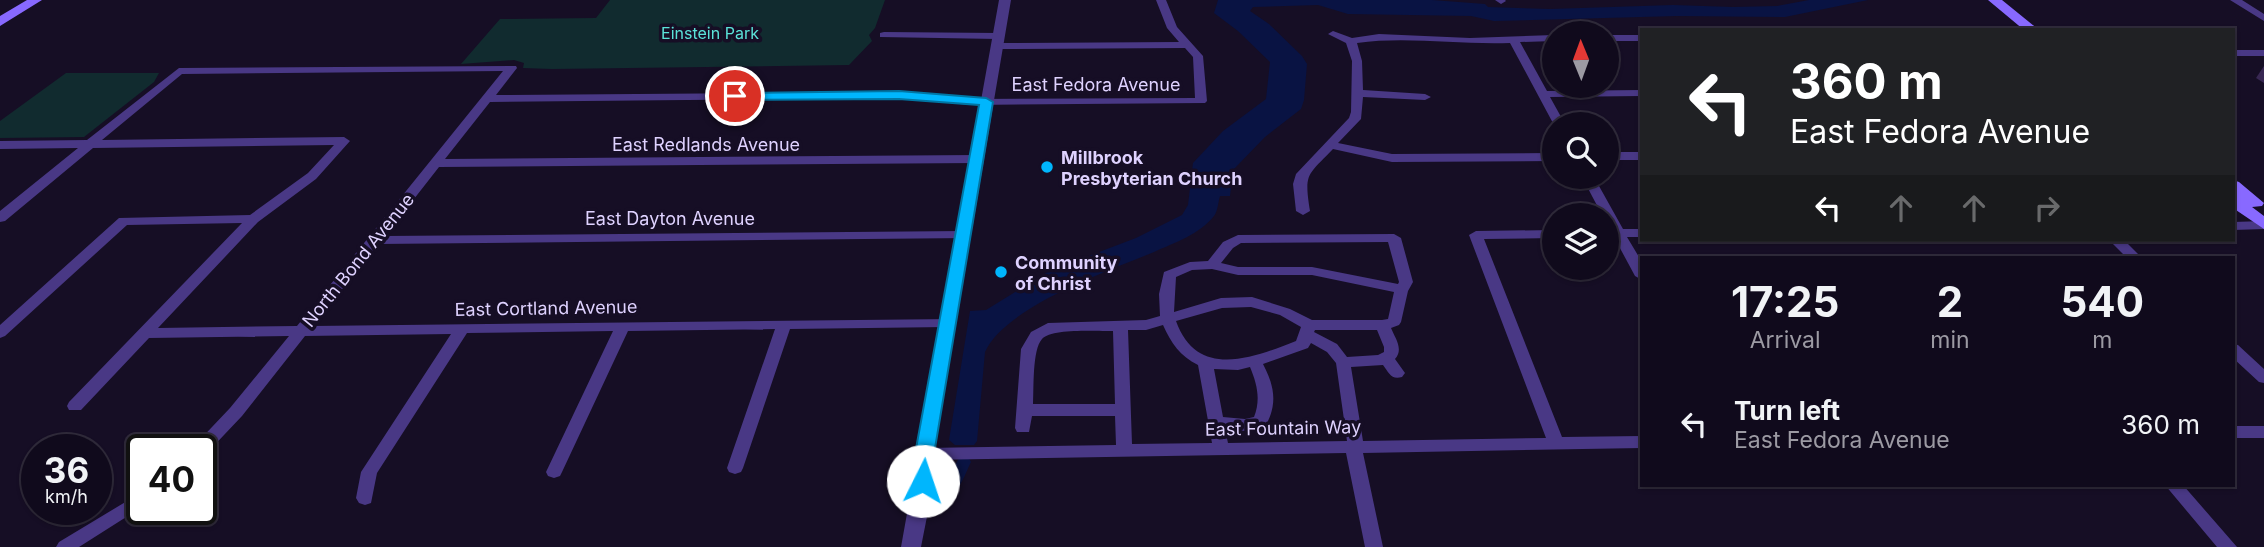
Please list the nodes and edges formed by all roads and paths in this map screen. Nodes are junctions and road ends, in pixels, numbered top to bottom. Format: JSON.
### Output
{"nodes":[{"id":1,"x":20,"y":0,"type":"edge"},
{"id":2,"x":36,"y":0,"type":"edge"},
{"id":3,"x":1005,"y":0,"type":"edge"},
{"id":4,"x":1161,"y":0,"type":"edge"},
{"id":5,"x":1980,"y":0,"type":"edge"},
{"id":6,"x":1994,"y":0,"type":"edge"},
{"id":7,"x":2235,"y":0,"type":"edge"},
{"id":8,"x":0,"y":13,"type":"edge"},
{"id":9,"x":2264,"y":18,"type":"edge"},
{"id":10,"x":0,"y":22,"type":"edge"},
{"id":11,"x":2015,"y":28,"type":"edge"},
{"id":12,"x":2030,"y":28,"type":"edge"},
{"id":13,"x":1333,"y":34,"type":"dead end"},
{"id":14,"x":884,"y":35,"type":"dead end"},
{"id":15,"x":1619,"y":38,"type":"edge"},
{"id":16,"x":1640,"y":38,"type":"edge"},
{"id":17,"x":1542,"y":39,"type":"edge"},
{"id":18,"x":997,"y":41,"type":"junction"},
{"id":19,"x":1351,"y":41,"type":"junction"},
{"id":20,"x":1514,"y":41,"type":"junction"},
{"id":21,"x":1186,"y":45,"type":"junction"},
{"id":22,"x":2235,"y":53,"type":"edge"},
{"id":23,"x":2264,"y":53,"type":"edge"},
{"id":24,"x":1542,"y":92,"type":"edge"},
{"id":25,"x":1358,"y":93,"type":"junction"},
{"id":26,"x":1619,"y":93,"type":"edge"},
{"id":27,"x":1640,"y":93,"type":"edge"},
{"id":28,"x":1425,"y":97,"type":"dead end"},
{"id":29,"x":489,"y":99,"type":"junction"},
{"id":30,"x":986,"y":102,"type":"junction"},
{"id":31,"x":92,"y":144,"type":"junction"},
{"id":32,"x":0,"y":145,"type":"edge"},
{"id":33,"x":1329,"y":145,"type":"junction"},
{"id":34,"x":1619,"y":156,"type":"edge"},
{"id":35,"x":1640,"y":156,"type":"edge"},
{"id":36,"x":1542,"y":157,"type":"edge"},
{"id":37,"x":976,"y":159,"type":"junction"},
{"id":38,"x":436,"y":163,"type":"junction"},
{"id":39,"x":2235,"y":186,"type":"edge"},
{"id":40,"x":2236,"y":202,"type":"edge"},
{"id":41,"x":2262,"y":206,"type":"edge"},
{"id":42,"x":1303,"y":211,"type":"dead end"},
{"id":43,"x":0,"y":218,"type":"edge"},
{"id":44,"x":253,"y":219,"type":"junction"},
{"id":45,"x":2264,"y":225,"type":"edge"},
{"id":46,"x":2235,"y":226,"type":"edge"},
{"id":47,"x":1619,"y":233,"type":"edge"},
{"id":48,"x":1640,"y":233,"type":"edge"},
{"id":49,"x":964,"y":234,"type":"junction"},
{"id":50,"x":1542,"y":234,"type":"edge"},
{"id":51,"x":376,"y":240,"type":"junction"},
{"id":52,"x":2118,"y":242,"type":"edge"},
{"id":53,"x":1619,"y":243,"type":"edge"},
{"id":54,"x":2133,"y":256,"type":"edge"},
{"id":55,"x":1212,"y":265,"type":"junction"},
{"id":56,"x":1640,"y":273,"type":"edge"},
{"id":57,"x":1400,"y":289,"type":"junction"},
{"id":58,"x":1166,"y":321,"type":"junction"},
{"id":59,"x":947,"y":322,"type":"junction"},
{"id":60,"x":784,"y":324,"type":"junction"},
{"id":61,"x":1382,"y":325,"type":"junction"},
{"id":62,"x":1120,"y":326,"type":"junction"},
{"id":63,"x":623,"y":327,"type":"junction"},
{"id":64,"x":462,"y":329,"type":"junction"},
{"id":65,"x":1308,"y":329,"type":"junction"},
{"id":66,"x":300,"y":331,"type":"junction"},
{"id":67,"x":0,"y":333,"type":"edge"},
{"id":68,"x":144,"y":333,"type":"junction"},
{"id":69,"x":2235,"y":351,"type":"edge"},
{"id":70,"x":1386,"y":358,"type":"junction"},
{"id":71,"x":1255,"y":362,"type":"junction"},
{"id":72,"x":1343,"y":362,"type":"junction"},
{"id":73,"x":1205,"y":363,"type":"junction"},
{"id":74,"x":1397,"y":373,"type":"dead end"},
{"id":75,"x":2264,"y":378,"type":"edge"},
{"id":76,"x":75,"y":406,"type":"dead end"},
{"id":77,"x":1025,"y":410,"type":"junction"},
{"id":78,"x":1123,"y":410,"type":"junction"},
{"id":79,"x":1218,"y":422,"type":"junction"},
{"id":80,"x":1023,"y":428,"type":"dead end"},
{"id":81,"x":2235,"y":432,"type":"edge"},
{"id":82,"x":2264,"y":432,"type":"edge"},
{"id":83,"x":215,"y":434,"type":"edge"},
{"id":84,"x":1640,"y":442,"type":"edge"},
{"id":85,"x":1556,"y":443,"type":"junction"},
{"id":86,"x":1353,"y":447,"type":"junction"},
{"id":87,"x":1221,"y":449,"type":"junction"},
{"id":88,"x":1125,"y":450,"type":"junction"},
{"id":89,"x":925,"y":454,"type":"junction"},
{"id":90,"x":736,"y":468,"type":"dead end"},
{"id":91,"x":554,"y":472,"type":"dead end"},
{"id":92,"x":2175,"y":487,"type":"edge"},
{"id":93,"x":365,"y":498,"type":"dead end"},
{"id":94,"x":126,"y":508,"type":"edge"},
{"id":95,"x":65,"y":547,"type":"edge"},
{"id":96,"x":911,"y":547,"type":"edge"},
{"id":97,"x":1374,"y":547,"type":"edge"},
{"id":98,"x":2228,"y":547,"type":"edge"}],
"edges":[{"from":1,"to":8,"type":"main road"},
{"from":2,"to":10,"type":"main road"},
{"from":3,"to":18,"type":"street"},
{"from":4,"to":21,"type":"street"},
{"from":5,"to":11,"type":"main road"},
{"from":6,"to":12,"type":"main road"},
{"from":7,"to":9,"type":"street"},
{"from":13,"to":19,"type":"street"},
{"from":14,"to":18,"type":"street"},
{"from":15,"to":16,"type":"street"},
{"from":17,"to":20,"type":"street"},
{"from":18,"to":21,"type":"street"},
{"from":18,"to":30,"type":"street"},
{"from":19,"to":20,"type":"street"},
{"from":19,"to":25,"type":"street"},
{"from":20,"to":24,"type":"street"},
{"from":21,"to":30,"type":"street","name":"East Fedora Avenue"},
{"from":22,"to":23,"type":"street"},
{"from":25,"to":28,"type":"street"},
{"from":25,"to":33,"type":"street"},
{"from":26,"to":27,"type":"street"},
{"from":29,"to":30,"type":"street","name":"East Fedora Avenue"},
{"from":29,"to":31,"type":"street","name":"North Bond Avenue"},
{"from":29,"to":38,"type":"street","name":"North Bond Avenue"},
{"from":30,"to":37,"type":"street"},
{"from":31,"to":32,"type":"street"},
{"from":31,"to":43,"type":"street"},
{"from":31,"to":44,"type":"street"},
{"from":33,"to":36,"type":"street"},
{"from":33,"to":42,"type":"street"},
{"from":34,"to":35,"type":"street"},
{"from":37,"to":38,"type":"street","name":"East Redlands Avenue"},
{"from":37,"to":49,"type":"street"},
{"from":38,"to":51,"type":"street","name":"North Bond Avenue"},
{"from":39,"to":41,"type":"main road"},
{"from":40,"to":41,"type":"street"},
{"from":40,"to":45,"type":"main road"},
{"from":44,"to":67,"type":"street"},
{"from":44,"to":68,"type":"street"},
{"from":45,"to":46,"type":"street"},
{"from":47,"to":48,"type":"street"},
{"from":49,"to":51,"type":"street","name":"East Dayton Avenue"},
{"from":49,"to":59,"type":"street"},
{"from":50,"to":85,"type":"street"},
{"from":51,"to":66,"type":"street","name":"North Bond Avenue"},
{"from":52,"to":54,"type":"street"},
{"from":53,"to":56,"type":"street"},
{"from":55,"to":57,"type":"street"},
{"from":55,"to":57,"type":"street"},
{"from":55,"to":58,"type":"street"},
{"from":57,"to":61,"type":"street"},
{"from":58,"to":62,"type":"street"},
{"from":58,"to":65,"type":"street"},
{"from":58,"to":73,"type":"street"},
{"from":59,"to":60,"type":"street","name":"East Cortland Avenue"},
{"from":59,"to":89,"type":"street"},
{"from":60,"to":63,"type":"street","name":"East Cortland Avenue"},
{"from":60,"to":90,"type":"street"},
{"from":61,"to":65,"type":"street"},
{"from":61,"to":70,"type":"street"},
{"from":62,"to":77,"type":"street"},
{"from":62,"to":78,"type":"street"},
{"from":63,"to":64,"type":"street","name":"East Cortland Avenue"},
{"from":63,"to":91,"type":"street"},
{"from":64,"to":66,"type":"street","name":"East Cortland Avenue"},
{"from":64,"to":93,"type":"street"},
{"from":65,"to":71,"type":"street"},
{"from":65,"to":72,"type":"street"},
{"from":66,"to":68,"type":"street","name":"East Cortland Avenue"},
{"from":66,"to":83,"type":"street","name":"North Bond Avenue"},
{"from":68,"to":76,"type":"street"},
{"from":69,"to":75,"type":"street"},
{"from":70,"to":72,"type":"street"},
{"from":70,"to":74,"type":"street"},
{"from":71,"to":73,"type":"street"},
{"from":71,"to":79,"type":"street"},
{"from":72,"to":86,"type":"street"},
{"from":73,"to":79,"type":"street"},
{"from":77,"to":78,"type":"street"},
{"from":77,"to":80,"type":"street"},
{"from":78,"to":88,"type":"street"},
{"from":79,"to":87,"type":"street"},
{"from":81,"to":82,"type":"street"},
{"from":84,"to":85,"type":"street","name":"East Fountain Way"},
{"from":85,"to":86,"type":"street","name":"East Fountain Way"},
{"from":86,"to":87,"type":"street","name":"East Fountain Way"},
{"from":86,"to":97,"type":"street"},
{"from":87,"to":88,"type":"street","name":"East Fountain Way"},
{"from":88,"to":89,"type":"street","name":"East Fountain Way"},
{"from":89,"to":96,"type":"street"},
{"from":92,"to":98,"type":"street"},
{"from":94,"to":95,"type":"street"}]}
